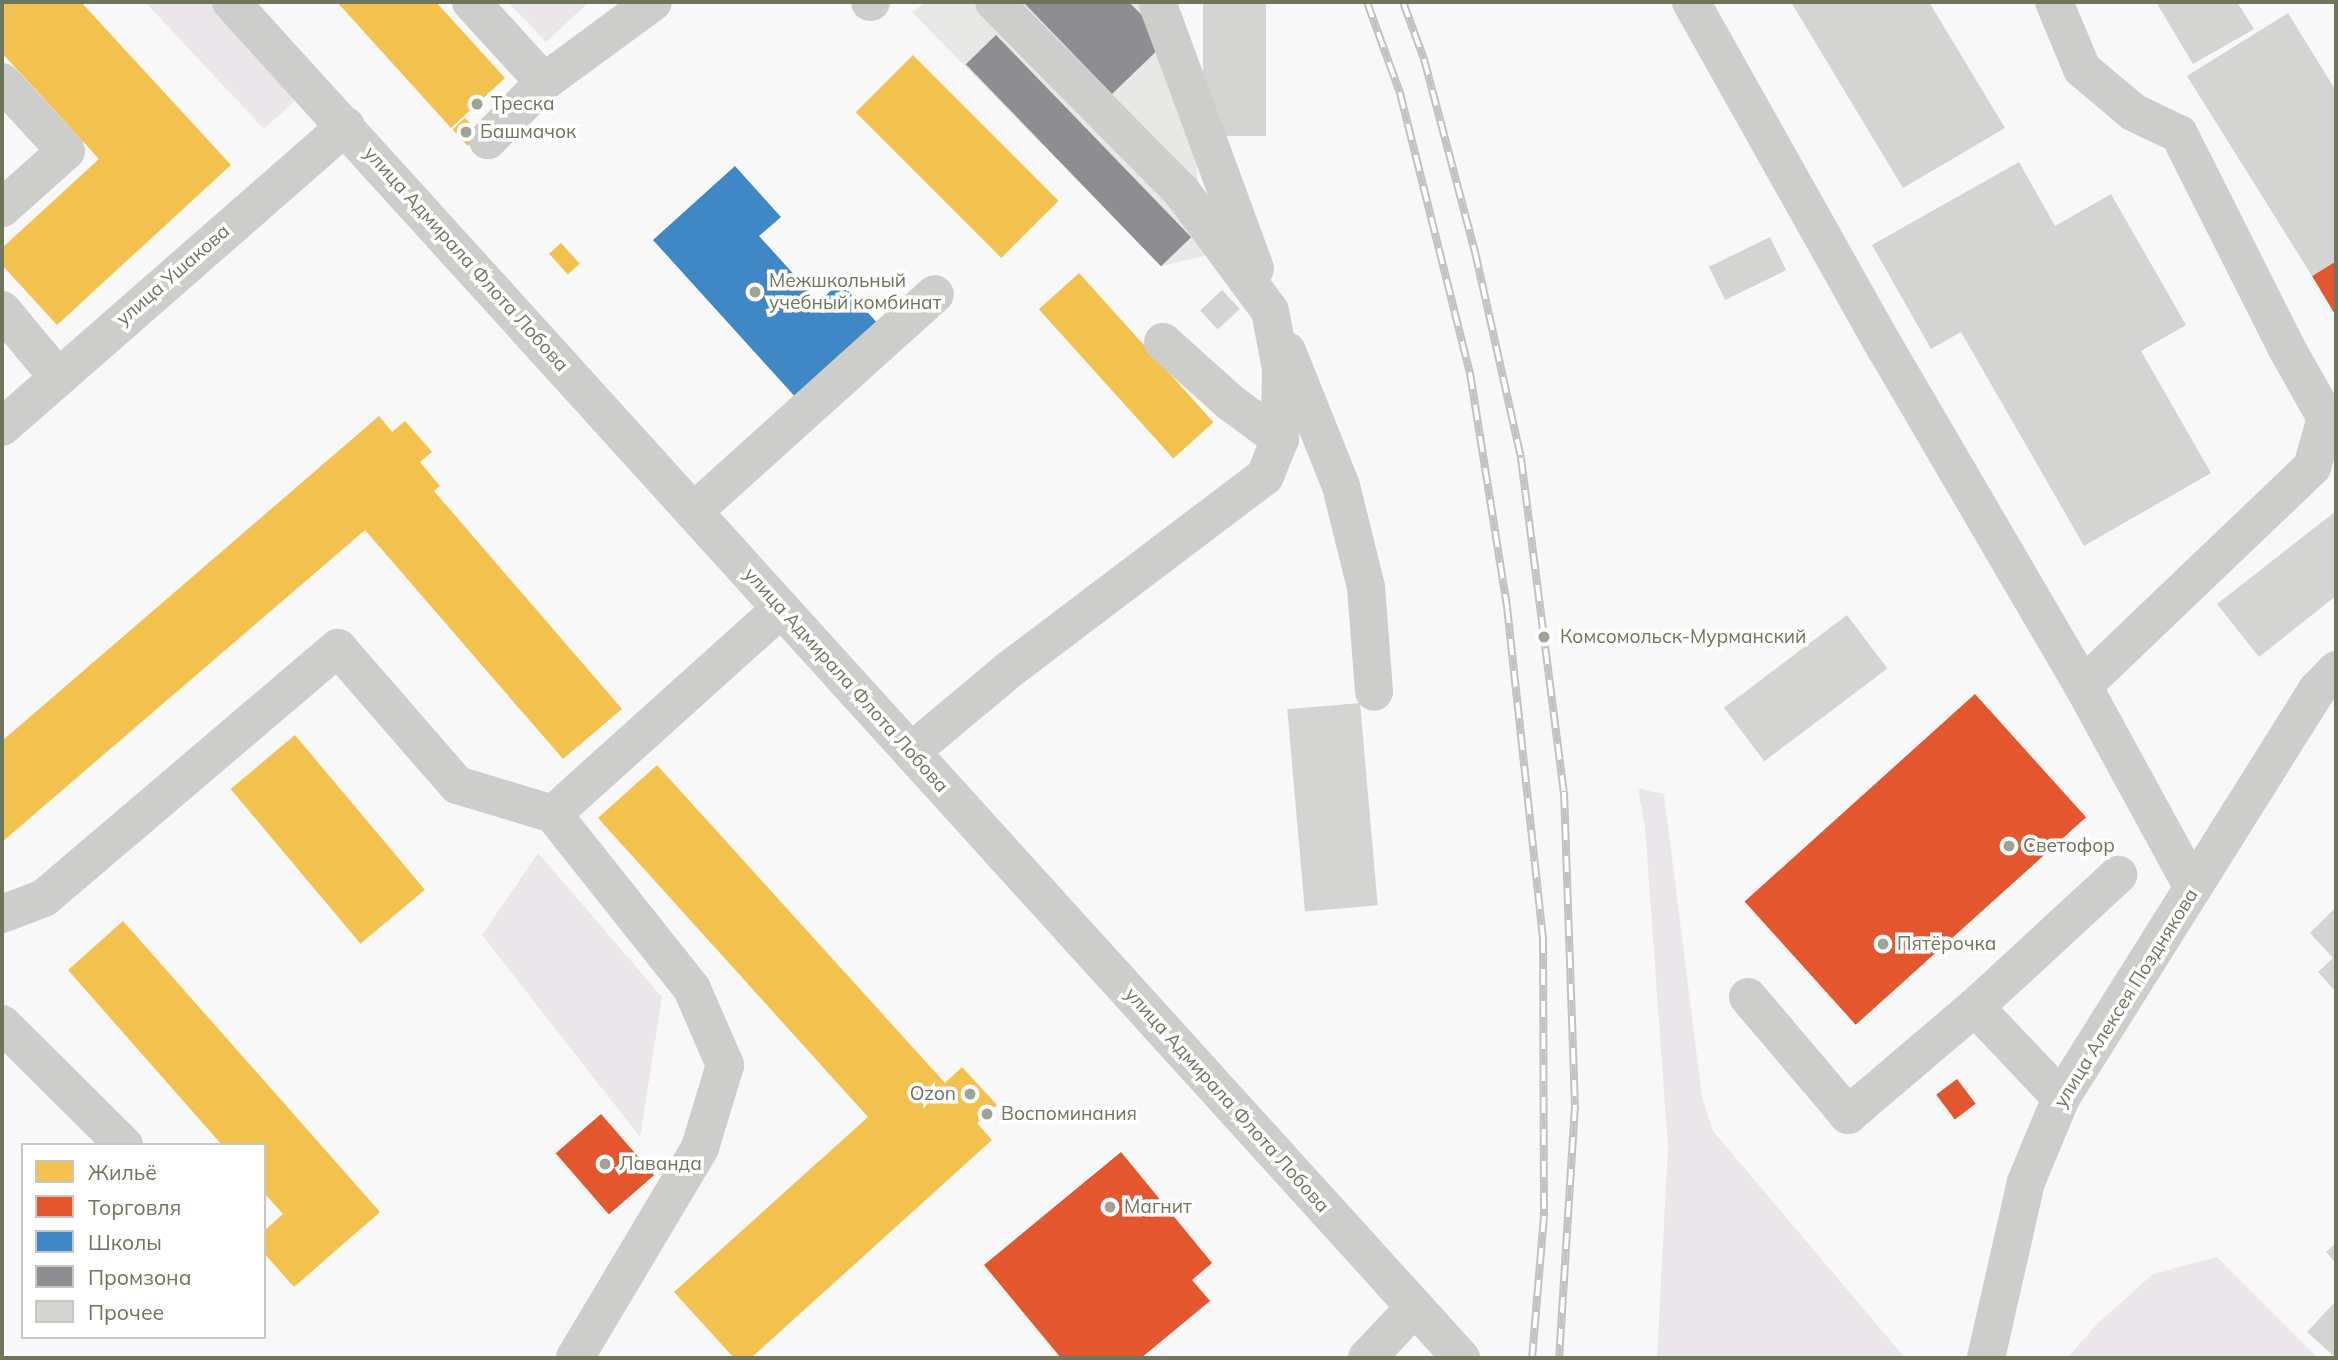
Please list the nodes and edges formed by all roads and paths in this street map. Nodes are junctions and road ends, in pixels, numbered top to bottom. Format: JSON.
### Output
{"nodes":[{"id":1,"x":231,"y":2,"type":"edge"},
{"id":2,"x":471,"y":2,"type":"edge"},
{"id":3,"x":653,"y":2,"type":"edge"},
{"id":4,"x":994,"y":2,"type":"edge"},
{"id":5,"x":1157,"y":2,"type":"edge"},
{"id":6,"x":1691,"y":2,"type":"edge"},
{"id":7,"x":2054,"y":2,"type":"edge"},
{"id":8,"x":2,"y":82,"type":"edge"},
{"id":9,"x":544,"y":82,"type":"junction"},
{"id":10,"x":345,"y":126,"type":"junction"},
{"id":11,"x":488,"y":140,"type":"dead end"},
{"id":12,"x":2,"y":208,"type":"edge"},
{"id":13,"x":935,"y":294,"type":"dead end"},
{"id":14,"x":2,"y":310,"type":"edge"},
{"id":15,"x":1270,"y":311,"type":"junction"},
{"id":16,"x":1163,"y":342,"type":"dead end"},
{"id":17,"x":57,"y":376,"type":"junction"},
{"id":18,"x":2,"y":427,"type":"edge"},
{"id":19,"x":1280,"y":439,"type":"junction"},
{"id":20,"x":694,"y":511,"type":"junction"},
{"id":21,"x":781,"y":610,"type":"junction"},
{"id":22,"x":2336,"y":670,"type":"edge"},
{"id":23,"x":2083,"y":686,"type":"junction"},
{"id":24,"x":1374,"y":692,"type":"dead end"},
{"id":25,"x":912,"y":751,"type":"junction"},
{"id":26,"x":552,"y":814,"type":"junction"},
{"id":27,"x":2118,"y":875,"type":"dead end"},
{"id":28,"x":2193,"y":888,"type":"junction"},
{"id":29,"x":2,"y":914,"type":"edge"},
{"id":30,"x":1748,"y":998,"type":"dead end"},
{"id":31,"x":1975,"y":1007,"type":"junction"},
{"id":32,"x":2,"y":1024,"type":"edge"},
{"id":33,"x":2061,"y":1098,"type":"junction"},
{"id":34,"x":122,"y":1143,"type":"edge"},
{"id":35,"x":1415,"y":1307,"type":"junction"},
{"id":36,"x":591,"y":1351,"type":"edge"},
{"id":37,"x":1367,"y":1358,"type":"edge"},
{"id":38,"x":1461,"y":1358,"type":"edge"},
{"id":39,"x":1986,"y":1358,"type":"edge"}],
"edges":[{"from":1,"to":10,"type":"street","name":"улица Адмирала Флота Лобова"},
{"from":2,"to":9,"type":"street"},
{"from":3,"to":9,"type":"street"},
{"from":4,"to":15,"type":"street"},
{"from":5,"to":15,"type":"street"},
{"from":6,"to":23,"type":"street"},
{"from":7,"to":23,"type":"street"},
{"from":8,"to":12,"type":"street"},
{"from":9,"to":11,"type":"street"},
{"from":10,"to":17,"type":"street","name":"улица Ушакова"},
{"from":10,"to":20,"type":"street","name":"улица Адмирала Флота Лобова"},
{"from":13,"to":20,"type":"street"},
{"from":14,"to":17,"type":"street"},
{"from":15,"to":19,"type":"street"},
{"from":15,"to":24,"type":"street"},
{"from":16,"to":19,"type":"street"},
{"from":17,"to":18,"type":"street","name":"улица Ушакова"},
{"from":19,"to":25,"type":"street"},
{"from":20,"to":21,"type":"street","name":"улица Адмирала Флота Лобова"},
{"from":21,"to":25,"type":"street","name":"улица Адмирала Флота Лобова"},
{"from":21,"to":26,"type":"street"},
{"from":22,"to":28,"type":"street","name":"улица Алексея Позднякова"},
{"from":23,"to":28,"type":"street"},
{"from":25,"to":35,"type":"street","name":"улица Адмирала Флота Лобова"},
{"from":26,"to":29,"type":"street"},
{"from":26,"to":36,"type":"street"},
{"from":27,"to":31,"type":"street"},
{"from":28,"to":33,"type":"street","name":"улица Алексея Позднякова"},
{"from":30,"to":31,"type":"street"},
{"from":31,"to":33,"type":"street"},
{"from":32,"to":34,"type":"street"},
{"from":33,"to":39,"type":"street","name":"улица Алексея Позднякова"},
{"from":35,"to":37,"type":"street"},
{"from":35,"to":38,"type":"street","name":"улица Адмирала Флота Лобова"}]}
